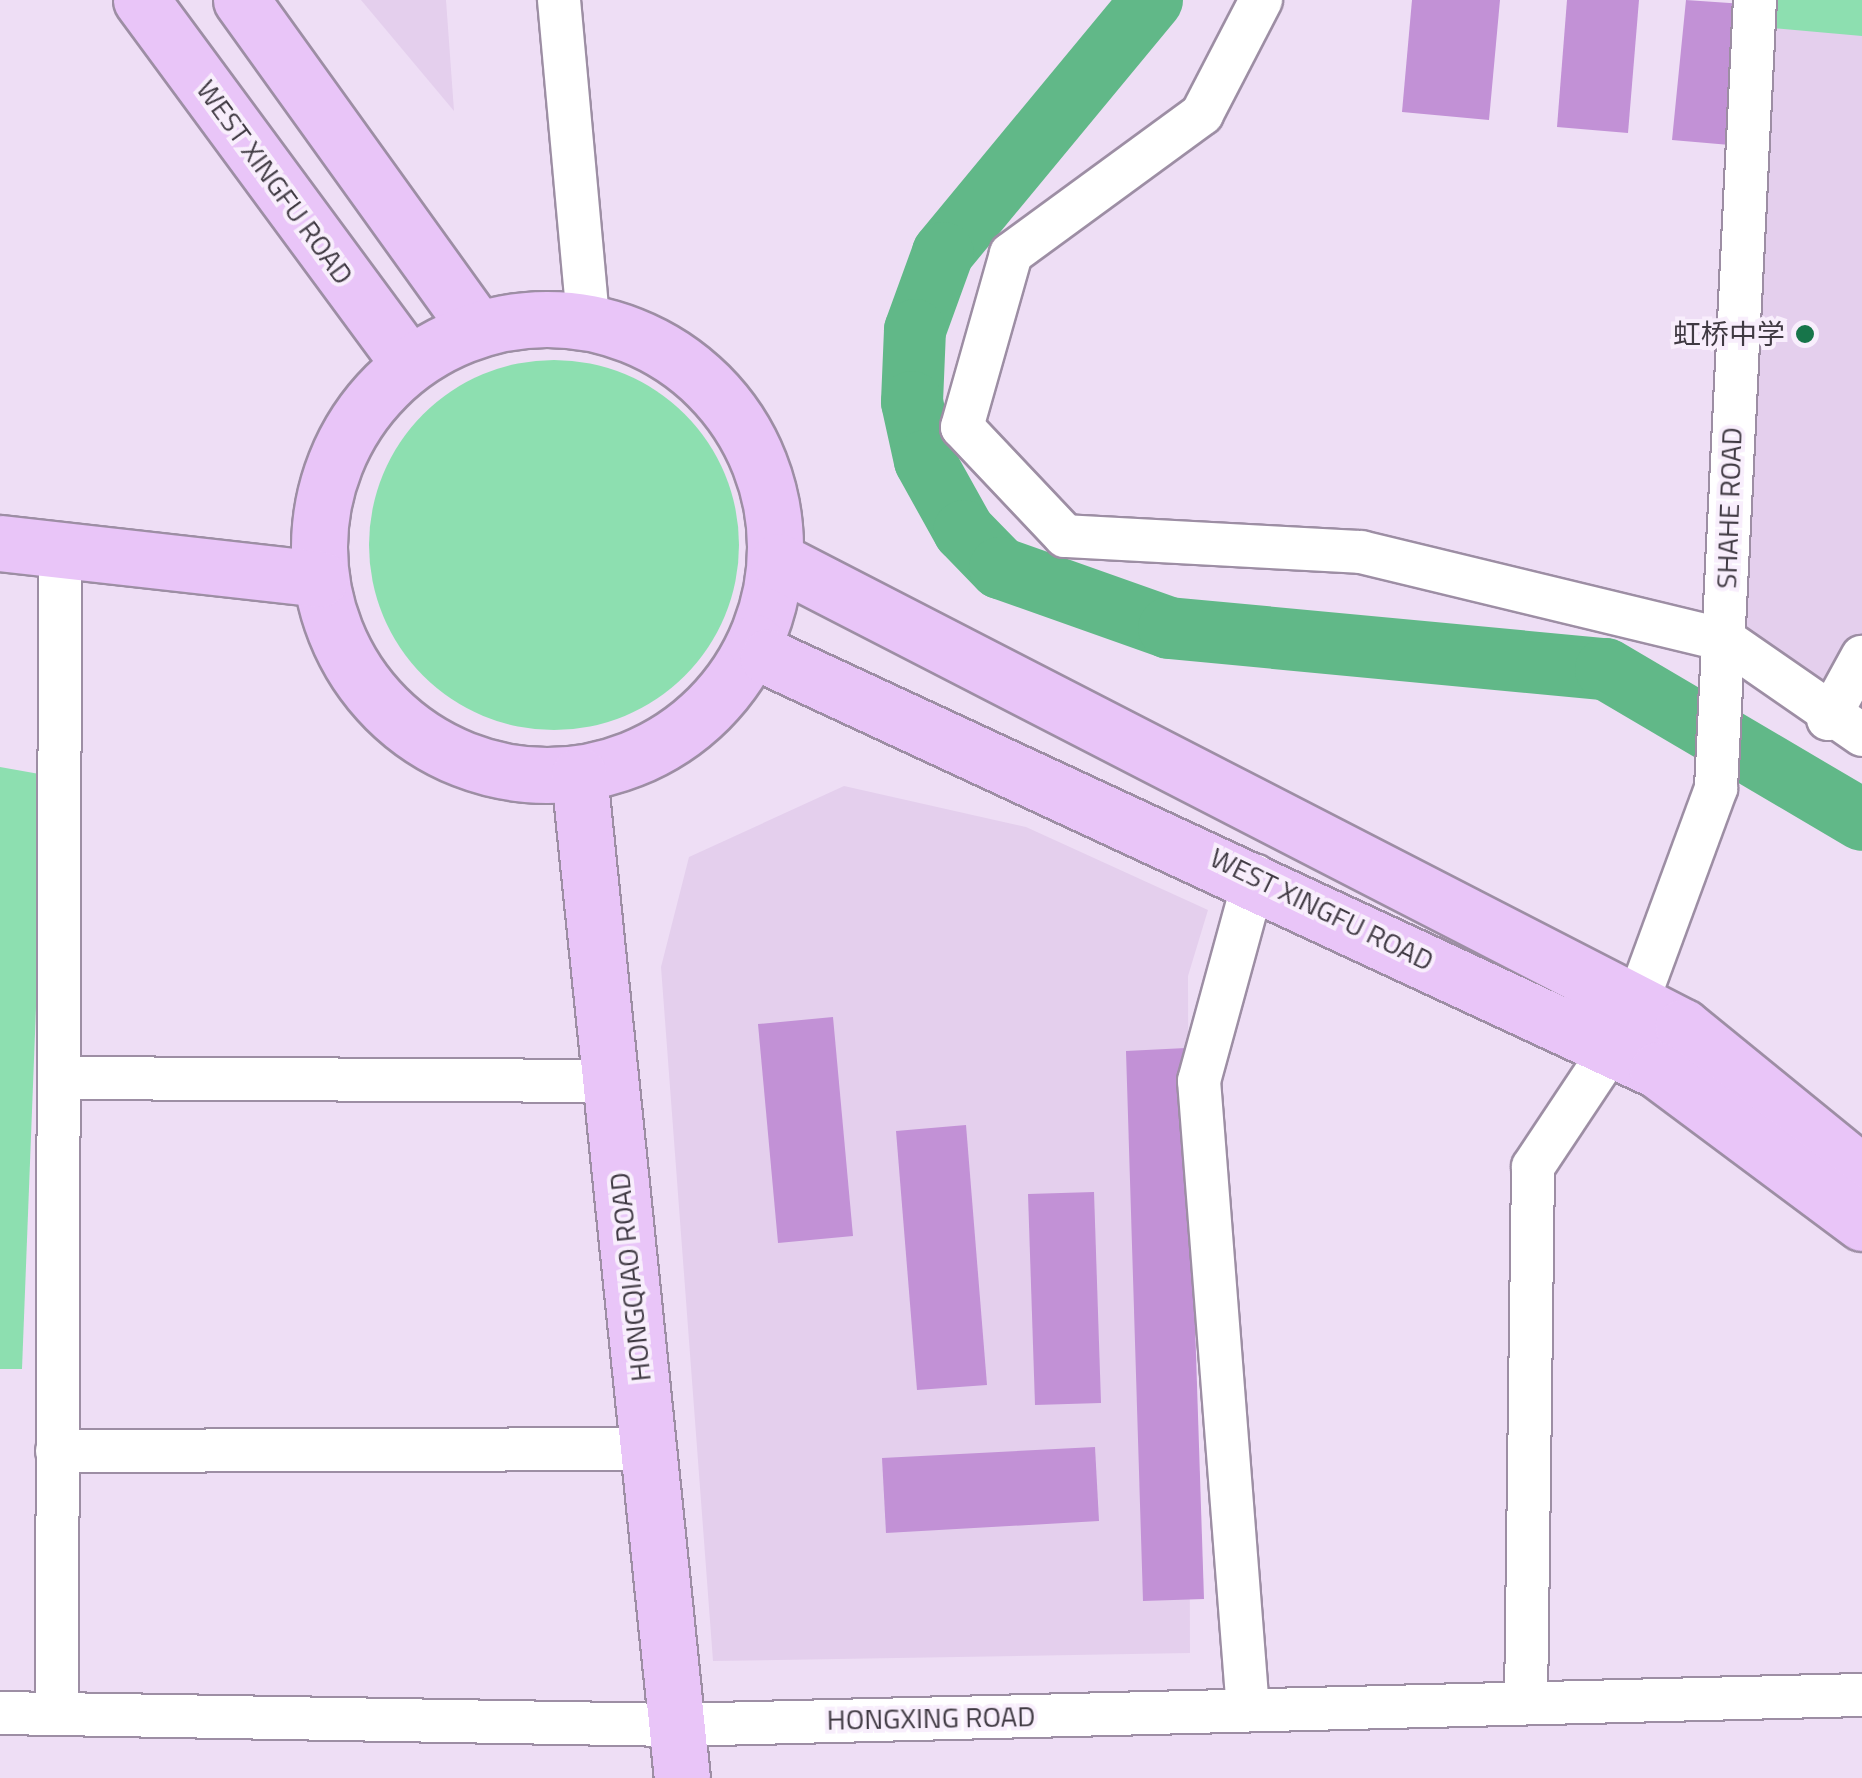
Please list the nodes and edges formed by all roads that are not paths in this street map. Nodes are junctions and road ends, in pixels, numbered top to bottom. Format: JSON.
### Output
{"nodes":[{"id":1,"x":142,"y":0,"type":"edge"},
{"id":2,"x":241,"y":0,"type":"edge"},
{"id":3,"x":560,"y":0,"type":"edge"},
{"id":4,"x":1261,"y":0,"type":"edge"},
{"id":5,"x":1755,"y":0,"type":"edge"},
{"id":6,"x":588,"y":321,"type":"junction"},
{"id":7,"x":477,"y":328,"type":"junction"},
{"id":8,"x":409,"y":364,"type":"junction"},
{"id":9,"x":0,"y":543,"type":"edge"},
{"id":10,"x":60,"y":550,"type":"junction"},
{"id":11,"x":778,"y":561,"type":"junction"},
{"id":12,"x":320,"y":579,"type":"junction"},
{"id":13,"x":756,"y":642,"type":"junction"},
{"id":14,"x":1862,"y":657,"type":"edge"},
{"id":15,"x":1724,"y":660,"type":"junction"},
{"id":16,"x":1845,"y":727,"type":"edge"},
{"id":17,"x":579,"y":775,"type":"junction"},
{"id":18,"x":1255,"y":876,"type":"junction"},
{"id":19,"x":1625,"y":1026,"type":"junction"},
{"id":20,"x":59,"y":1078,"type":"junction"},
{"id":21,"x":610,"y":1080,"type":"junction"},
{"id":22,"x":1855,"y":1202,"type":"edge"},
{"id":23,"x":648,"y":1450,"type":"junction"},
{"id":24,"x":58,"y":1451,"type":"junction"},
{"id":25,"x":1862,"y":1695,"type":"edge"},
{"id":26,"x":1526,"y":1704,"type":"junction"},
{"id":27,"x":1248,"y":1710,"type":"junction"},
{"id":28,"x":0,"y":1713,"type":"edge"},
{"id":29,"x":57,"y":1714,"type":"junction"},
{"id":30,"x":676,"y":1724,"type":"junction"},
{"id":31,"x":682,"y":1778,"type":"edge"}],
"edges":[{"from":1,"to":8,"type":"main road","name":"WEST XINGFU ROAD"},
{"from":2,"to":7,"type":"main road"},
{"from":3,"to":6,"type":"street"},
{"from":4,"to":15,"type":"street"},
{"from":5,"to":15,"type":"street","name":"SHAHE ROAD"},
{"from":6,"to":7,"type":"main road"},
{"from":6,"to":11,"type":"main road"},
{"from":7,"to":8,"type":"main road"},
{"from":8,"to":12,"type":"main road"},
{"from":9,"to":10,"type":"main road"},
{"from":10,"to":12,"type":"main road"},
{"from":10,"to":20,"type":"street"},
{"from":11,"to":13,"type":"main road"},
{"from":11,"to":19,"type":"main road","name":"WEST XINGFU ROAD"},
{"from":12,"to":17,"type":"main road"},
{"from":13,"to":17,"type":"main road"},
{"from":13,"to":18,"type":"main road","name":"WEST XINGFU ROAD"},
{"from":14,"to":16,"type":"street"},
{"from":15,"to":16,"type":"street"},
{"from":15,"to":19,"type":"street","name":"SHAHE ROAD"},
{"from":17,"to":21,"type":"main road","name":"HONGQIAO ROAD"},
{"from":18,"to":19,"type":"main road","name":"WEST XINGFU ROAD"},
{"from":18,"to":27,"type":"street"},
{"from":19,"to":22,"type":"main road","name":"WEST XINGFU ROAD"},
{"from":19,"to":26,"type":"street","name":"SHAHE ROAD"},
{"from":20,"to":21,"type":"street"},
{"from":20,"to":24,"type":"street"},
{"from":21,"to":23,"type":"main road","name":"HONGQIAO ROAD"},
{"from":23,"to":24,"type":"street"},
{"from":23,"to":30,"type":"main road","name":"HONGQIAO ROAD"},
{"from":24,"to":29,"type":"street"},
{"from":25,"to":26,"type":"street","name":"HONGXING ROAD"},
{"from":26,"to":27,"type":"street","name":"HONGXING ROAD"},
{"from":27,"to":30,"type":"street","name":"HONGXING ROAD"},
{"from":28,"to":29,"type":"street","name":"HONGXING ROAD"},
{"from":29,"to":30,"type":"street","name":"HONGXING ROAD"},
{"from":30,"to":31,"type":"main road","name":"HONGQIAO ROAD"}]}
